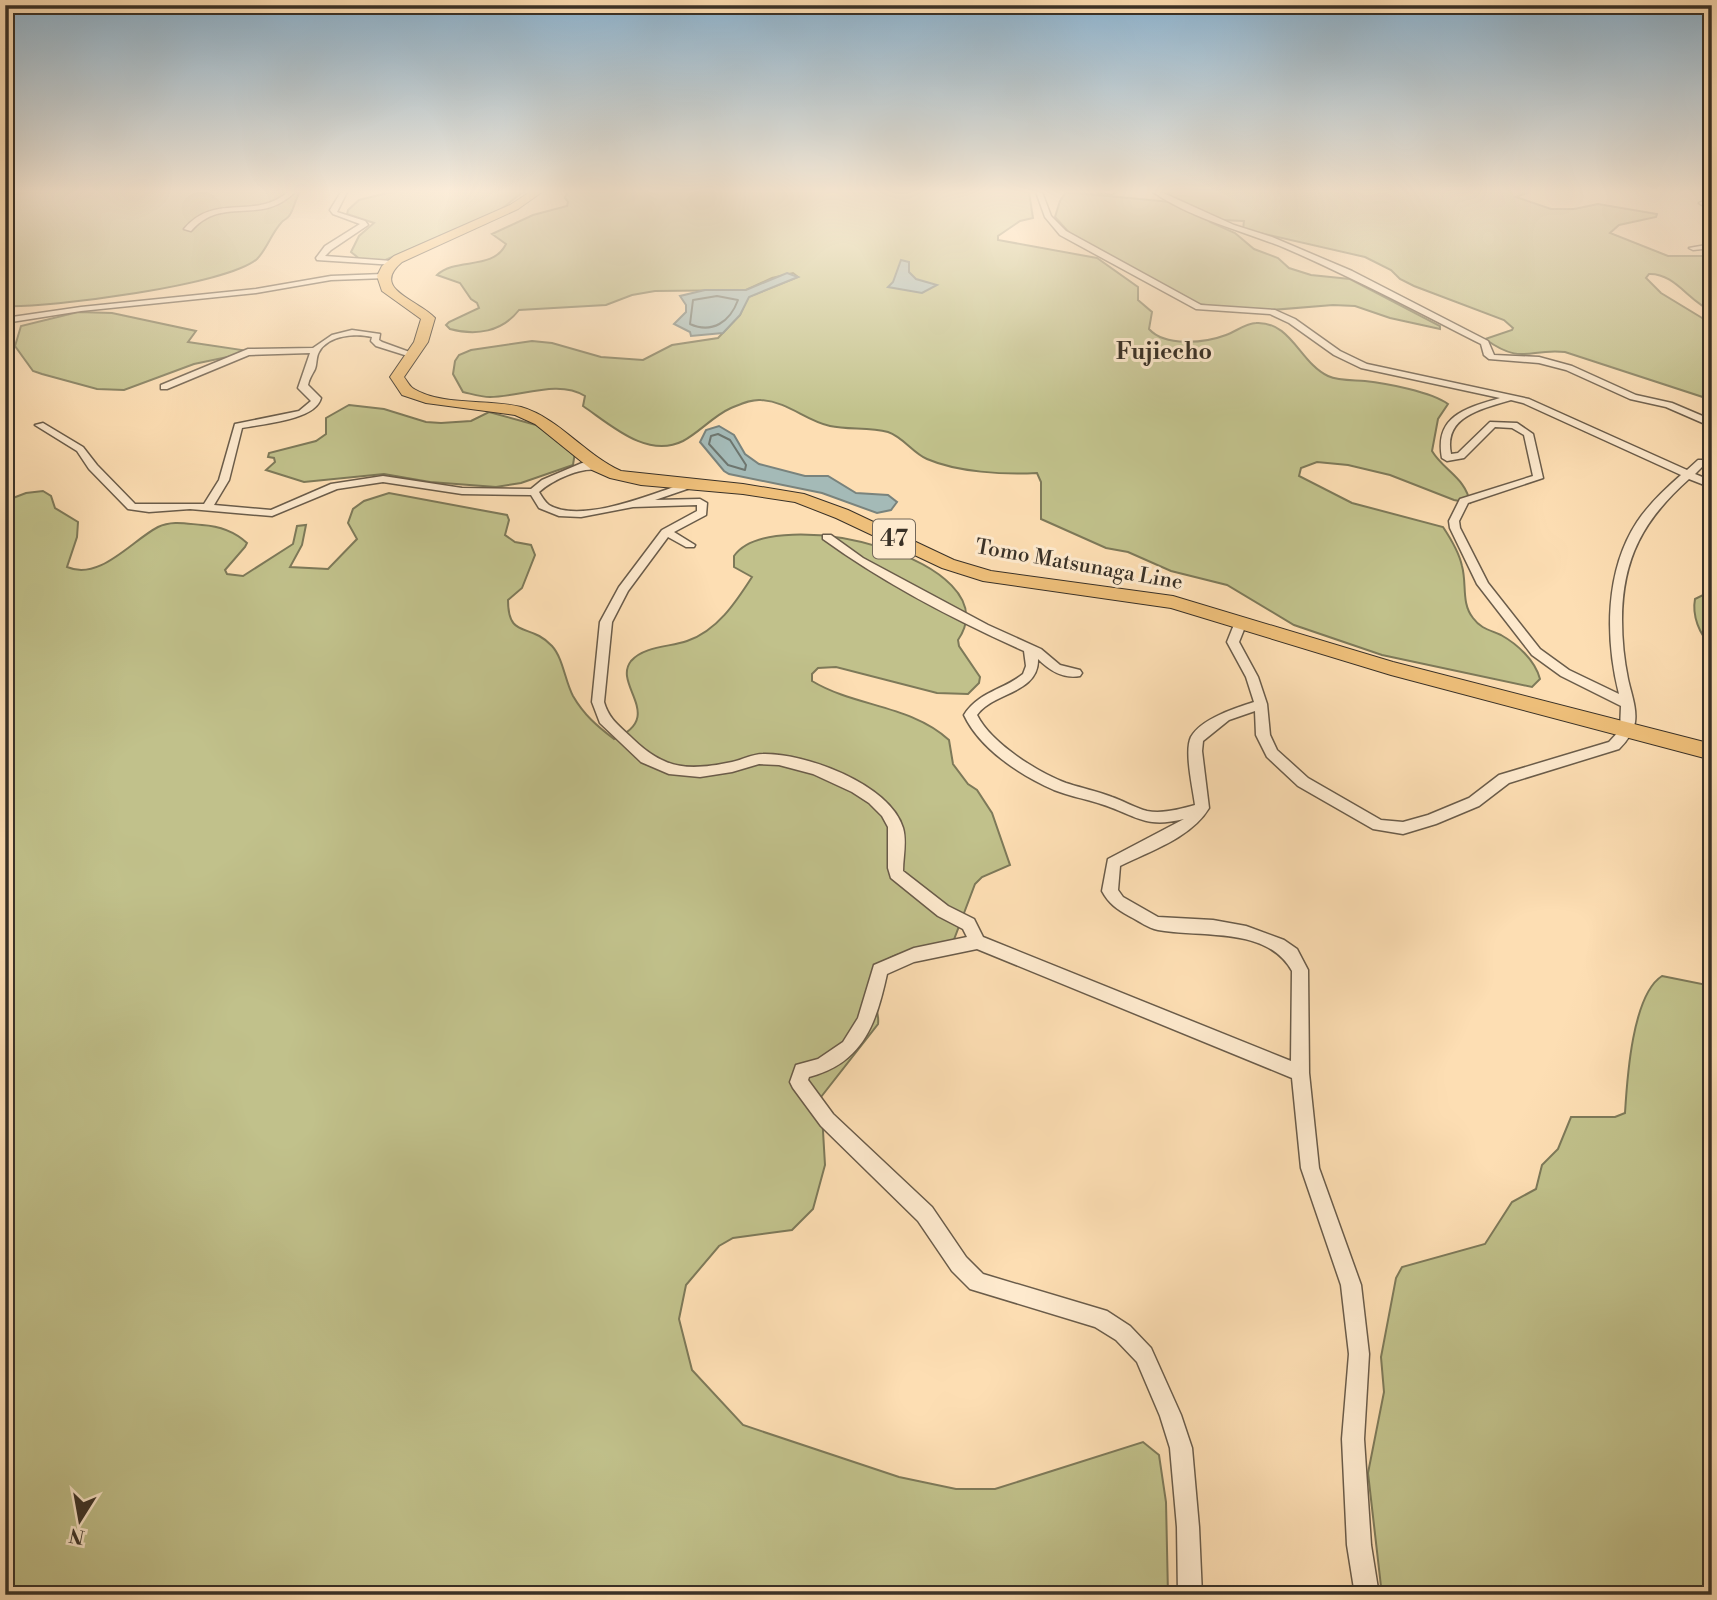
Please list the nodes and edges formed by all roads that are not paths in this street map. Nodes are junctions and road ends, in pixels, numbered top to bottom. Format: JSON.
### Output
{"nodes":[{"id":1,"x":368,"y":267,"type":"edge"},
{"id":2,"x":394,"y":267,"type":"edge"},
{"id":3,"x":1125,"y":267,"type":"edge"},
{"id":4,"x":1336,"y":267,"type":"edge"},
{"id":5,"x":387,"y":270,"type":"junction"},
{"id":6,"x":5,"y":321,"type":"edge"},
{"id":7,"x":316,"y":350,"type":"junction"},
{"id":8,"x":411,"y":354,"type":"junction"},
{"id":9,"x":164,"y":387,"type":"dead end"},
{"id":10,"x":1511,"y":397,"type":"junction"},
{"id":11,"x":1712,"y":424,"type":"edge"},
{"id":12,"x":40,"y":425,"type":"dead end"},
{"id":13,"x":1712,"y":463,"type":"edge"},
{"id":14,"x":598,"y":467,"type":"junction"},
{"id":15,"x":1689,"y":474,"type":"junction"},
{"id":16,"x":689,"y":485,"type":"junction"},
{"id":17,"x":1712,"y":485,"type":"edge"},
{"id":18,"x":534,"y":492,"type":"junction"},
{"id":19,"x":634,"y":504,"type":"junction"},
{"id":20,"x":207,"y":507,"type":"junction"},
{"id":21,"x":666,"y":532,"type":"junction"},
{"id":22,"x":827,"y":537,"type":"dead end"},
{"id":23,"x":690,"y":545,"type":"dead end"},
{"id":24,"x":1241,"y":622,"type":"junction"},
{"id":25,"x":1030,"y":649,"type":"junction"},
{"id":26,"x":1076,"y":673,"type":"dead end"},
{"id":27,"x":1627,"y":703,"type":"junction"},
{"id":28,"x":1261,"y":704,"type":"junction"},
{"id":29,"x":1627,"y":732,"type":"junction"},
{"id":30,"x":1712,"y":752,"type":"edge"},
{"id":31,"x":1202,"y":808,"type":"junction"},
{"id":32,"x":977,"y":942,"type":"junction"},
{"id":33,"x":1300,"y":1073,"type":"junction"},
{"id":34,"x":1190,"y":1595,"type":"edge"},
{"id":35,"x":1367,"y":1595,"type":"edge"}],
"edges":[{"from":1,"to":5,"type":"street"},
{"from":2,"to":5,"type":"main road"},
{"from":3,"to":10,"type":"street"},
{"from":4,"to":11,"type":"street"},
{"from":5,"to":6,"type":"street"},
{"from":5,"to":8,"type":"main road","name":"Tomo Matsunaga Line","number":"47"},
{"from":7,"to":8,"type":"street"},
{"from":7,"to":9,"type":"street"},
{"from":7,"to":20,"type":"street"},
{"from":8,"to":14,"type":"main road","name":"Tomo Matsunaga Line","number":"47"},
{"from":10,"to":15,"type":"street"},
{"from":10,"to":27,"type":"street"},
{"from":12,"to":20,"type":"street"},
{"from":13,"to":15,"type":"street"},
{"from":14,"to":16,"type":"main road","name":"Tomo Matsunaga Line","number":"47"},
{"from":14,"to":18,"type":"street"},
{"from":15,"to":17,"type":"street"},
{"from":15,"to":27,"type":"street"},
{"from":16,"to":19,"type":"street"},
{"from":16,"to":24,"type":"main road","name":"Tomo Matsunaga Line","number":"47"},
{"from":18,"to":19,"type":"street"},
{"from":18,"to":20,"type":"street"},
{"from":19,"to":21,"type":"street"},
{"from":21,"to":23,"type":"street"},
{"from":21,"to":32,"type":"street"},
{"from":22,"to":25,"type":"street"},
{"from":24,"to":28,"type":"street"},
{"from":24,"to":29,"type":"main road","name":"Tomo Matsunaga Line","number":"47"},
{"from":25,"to":26,"type":"street"},
{"from":25,"to":31,"type":"street"},
{"from":27,"to":29,"type":"street"},
{"from":28,"to":29,"type":"street"},
{"from":28,"to":31,"type":"street"},
{"from":29,"to":30,"type":"main road","name":"Tomo Matsunaga Line","number":"47"},
{"from":31,"to":33,"type":"street"},
{"from":32,"to":33,"type":"street"},
{"from":32,"to":34,"type":"street"},
{"from":33,"to":35,"type":"street"}]}
